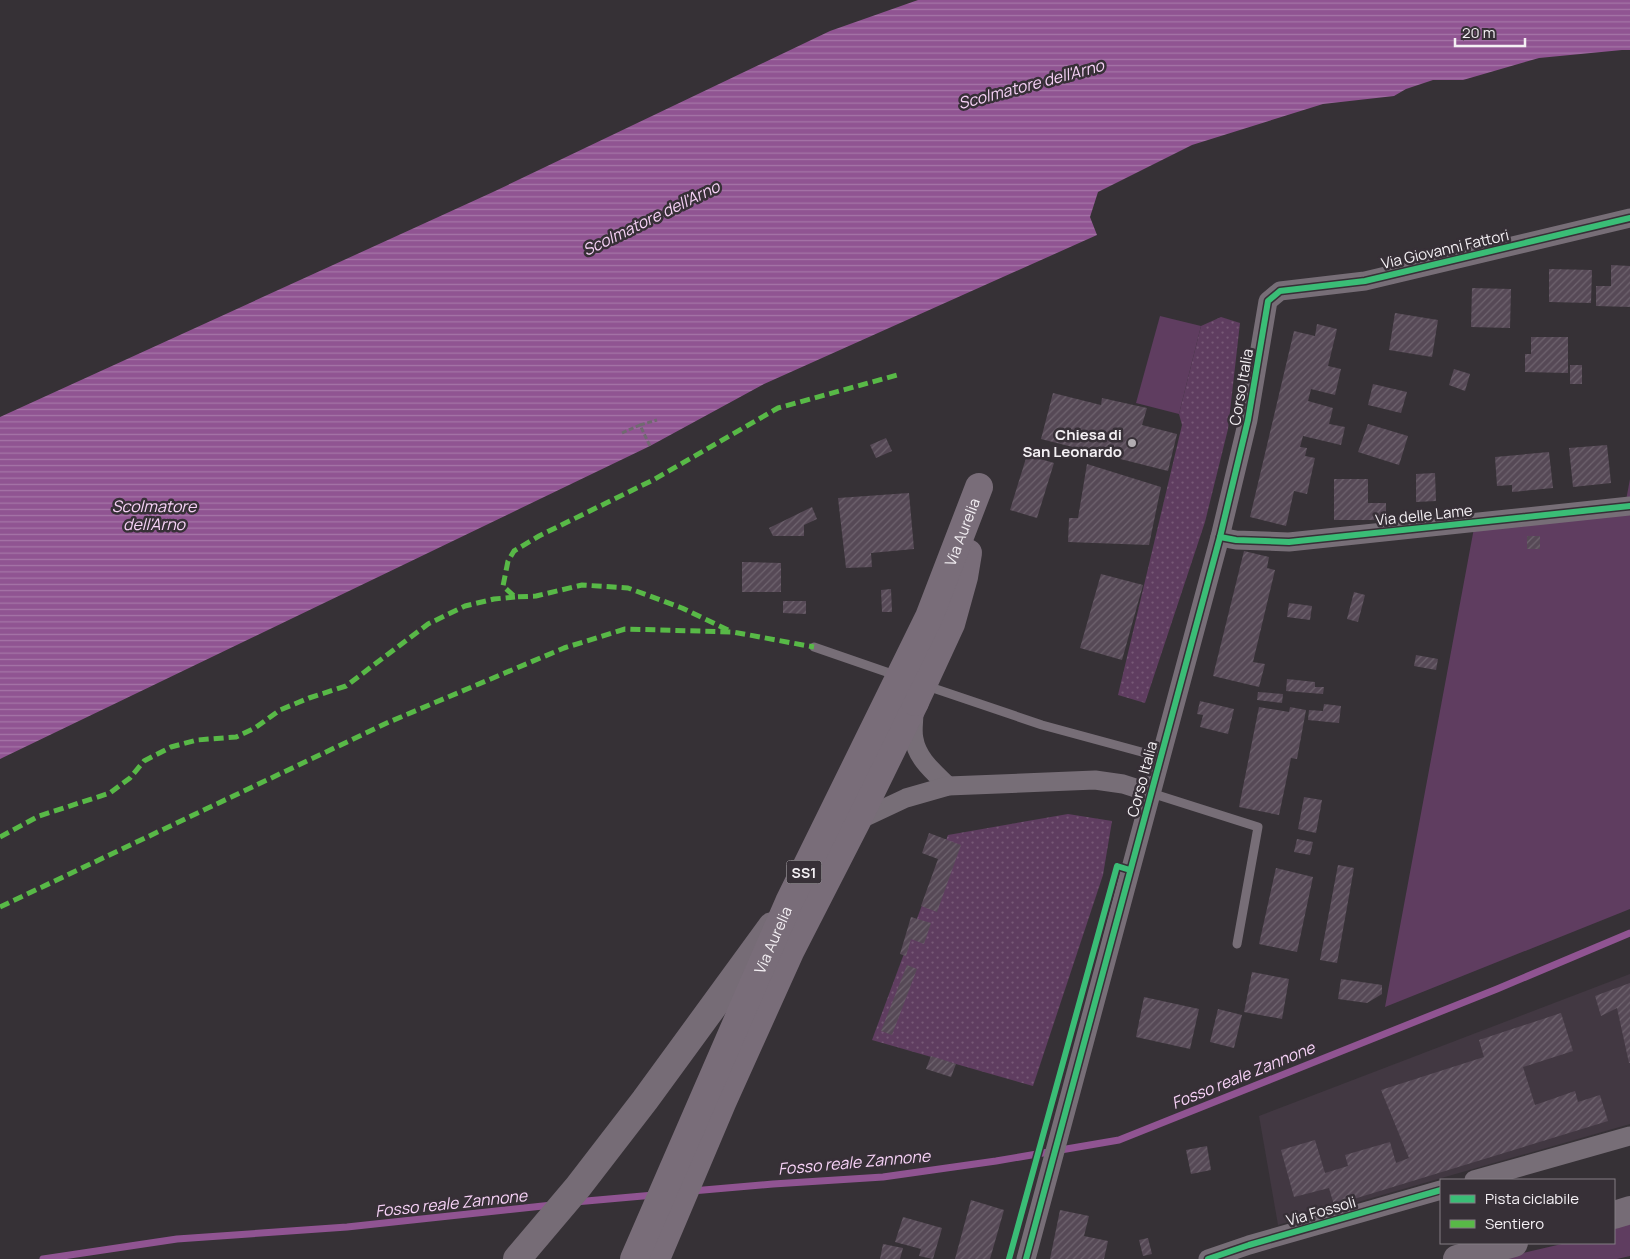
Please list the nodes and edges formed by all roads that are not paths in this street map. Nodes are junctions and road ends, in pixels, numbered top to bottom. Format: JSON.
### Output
{"nodes":[{"id":1,"x":1630,"y":218,"type":"edge"},
{"id":2,"x":1268,"y":301,"type":"joint"},
{"id":3,"x":1630,"y":506,"type":"edge"},
{"id":4,"x":1220,"y":537,"type":"junction"},
{"id":5,"x":814,"y":647,"type":"dead end"},
{"id":6,"x":913,"y":688,"type":"junction"},
{"id":7,"x":1160,"y":758,"type":"junction"},
{"id":8,"x":948,"y":786,"type":"junction"},
{"id":9,"x":1151,"y":792,"type":"junction"},
{"id":10,"x":857,"y":821,"type":"junction"},
{"id":11,"x":789,"y":902,"type":"junction"},
{"id":12,"x":1237,"y":944,"type":"dead end"},
{"id":13,"x":1630,"y":1136,"type":"edge"},
{"id":14,"x":1478,"y":1179,"type":"edge"},
{"id":15,"x":1440,"y":1190,"type":"edge"},
{"id":16,"x":1630,"y":1210,"type":"edge"},
{"id":17,"x":1615,"y":1214,"type":"edge"},
{"id":18,"x":1510,"y":1244,"type":"edge"},
{"id":19,"x":517,"y":1259,"type":"edge"},
{"id":20,"x":634,"y":1259,"type":"edge"},
{"id":21,"x":656,"y":1259,"type":"edge"},
{"id":22,"x":1026,"y":1259,"type":"edge"},
{"id":23,"x":1208,"y":1259,"type":"edge"},
{"id":24,"x":1457,"y":1259,"type":"edge"}],
"edges":[{"from":1,"to":2,"type":"street","name":"Via Giovanni Fattori"},
{"from":2,"to":4,"type":"street","name":"Corso Italia"},
{"from":3,"to":4,"type":"street","name":"Via delle Lame"},
{"from":4,"to":7,"type":"street","name":"Corso Italia"},
{"from":5,"to":6,"type":"lane"},
{"from":6,"to":7,"type":"lane"},
{"from":6,"to":8,"type":"street"},
{"from":6,"to":10,"type":"main road","name":"Via Aurelia","number":"SS1"},
{"from":6,"to":11,"type":"main road","name":"Via Aurelia","number":"SS1","bridge":true},
{"from":7,"to":9,"type":"street","name":"Corso Italia"},
{"from":8,"to":9,"type":"street"},
{"from":8,"to":10,"type":"street"},
{"from":9,"to":12,"type":"lane"},
{"from":9,"to":22,"type":"street","name":"Corso Italia"},
{"from":10,"to":21,"type":"main road","name":"Via Aurelia","number":"SS1"},
{"from":11,"to":19,"type":"highway","bridge":true},
{"from":11,"to":20,"type":"main road","name":"Via Aurelia","number":"SS1","bridge":true},
{"from":13,"to":14,"type":"street"},
{"from":15,"to":23,"type":"street","name":"Via Fossoli"},
{"from":16,"to":17,"type":"highway"},
{"from":18,"to":24,"type":"highway"}]}
